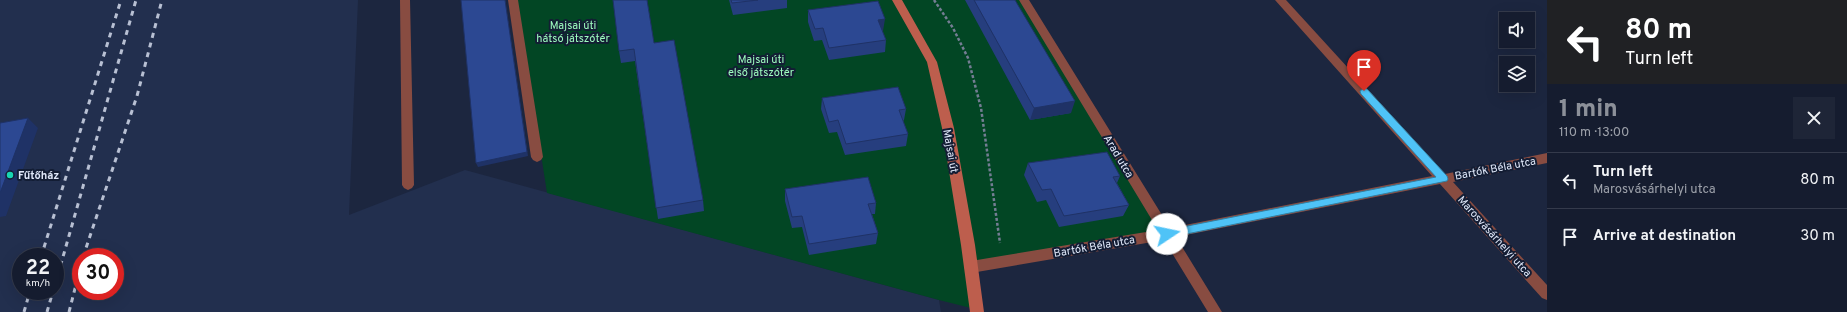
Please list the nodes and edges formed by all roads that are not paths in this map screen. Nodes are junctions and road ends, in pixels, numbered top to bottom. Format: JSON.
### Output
{"nodes":[{"id":1,"x":405,"y":0,"type":"edge"},
{"id":2,"x":513,"y":0,"type":"edge"},
{"id":3,"x":896,"y":0,"type":"edge"},
{"id":4,"x":1024,"y":0,"type":"edge"},
{"id":5,"x":1280,"y":0,"type":"edge"},
{"id":6,"x":537,"y":156,"type":"dead end"},
{"id":7,"x":1547,"y":158,"type":"edge"},
{"id":8,"x":1443,"y":179,"type":"junction"},
{"id":9,"x":408,"y":186,"type":"dead end"},
{"id":10,"x":1167,"y":234,"type":"junction"},
{"id":11,"x":971,"y":267,"type":"junction"},
{"id":12,"x":1547,"y":294,"type":"edge"},
{"id":13,"x":977,"y":312,"type":"edge"},
{"id":14,"x":1215,"y":312,"type":"edge"}],
"edges":[{"from":1,"to":9,"type":"street"},
{"from":2,"to":6,"type":"street"},
{"from":3,"to":11,"type":"main road","name":"Majsai út"},
{"from":4,"to":10,"type":"street","name":"Arad utca"},
{"from":5,"to":8,"type":"street","name":"Marosvásárhelyi utca"},
{"from":7,"to":8,"type":"street","name":"Bartók Béla utca"},
{"from":8,"to":10,"type":"street","name":"Bartók Béla utca"},
{"from":8,"to":12,"type":"street","name":"Marosvásárhelyi utca"},
{"from":10,"to":11,"type":"street","name":"Bartók Béla utca"},
{"from":10,"to":14,"type":"street","name":"Arad utca"},
{"from":11,"to":13,"type":"main road","name":"Majsai út"}]}
